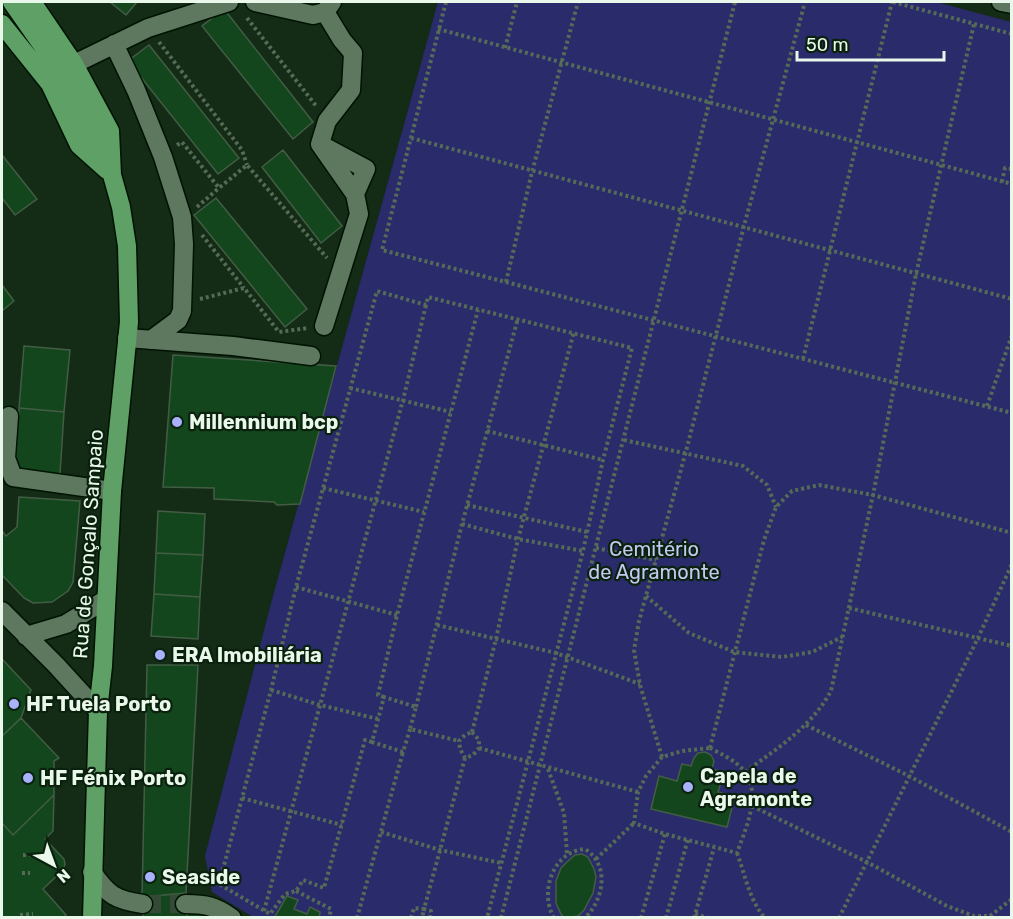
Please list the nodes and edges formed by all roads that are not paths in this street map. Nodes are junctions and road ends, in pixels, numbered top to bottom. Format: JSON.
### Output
{"nodes":[{"id":1,"x":12,"y":2,"type":"edge"},
{"id":2,"x":32,"y":2,"type":"edge"},
{"id":3,"x":1001,"y":2,"type":"edge"},
{"id":4,"x":1011,"y":4,"type":"edge"},
{"id":5,"x":242,"y":5,"type":"edge"},
{"id":6,"x":328,"y":7,"type":"edge"},
{"id":7,"x":2,"y":24,"type":"edge"},
{"id":8,"x":114,"y":44,"type":"junction"},
{"id":9,"x":74,"y":64,"type":"junction"},
{"id":10,"x":112,"y":176,"type":"junction"},
{"id":11,"x":324,"y":326,"type":"road end"},
{"id":12,"x":127,"y":338,"type":"junction"},
{"id":13,"x":151,"y":340,"type":"junction"},
{"id":14,"x":310,"y":356,"type":"dead end"},
{"id":15,"x":9,"y":416,"type":"dead end"},
{"id":16,"x":112,"y":491,"type":"junction"},
{"id":17,"x":105,"y":600,"type":"junction"},
{"id":18,"x":2,"y":610,"type":"edge"},
{"id":19,"x":26,"y":636,"type":"junction"},
{"id":20,"x":98,"y":711,"type":"junction"},
{"id":21,"x":92,"y":872,"type":"junction"},
{"id":22,"x":143,"y":904,"type":"tunnel mouth"},
{"id":23,"x":185,"y":904,"type":"tunnel mouth"},
{"id":24,"x":92,"y":918,"type":"edge"},
{"id":25,"x":232,"y":918,"type":"edge"}],
"edges":[{"from":1,"to":10,"type":"main road"},
{"from":2,"to":9,"type":"main road","name":"Rua de Gonçalo Sampaio"},
{"from":3,"to":4,"type":"street"},
{"from":5,"to":6,"type":"street"},
{"from":5,"to":8,"type":"street"},
{"from":6,"to":11,"type":"street"},
{"from":7,"to":10,"type":"main road"},
{"from":8,"to":9,"type":"street"},
{"from":8,"to":13,"type":"street"},
{"from":9,"to":10,"type":"main road","name":"Rua de Gonçalo Sampaio"},
{"from":10,"to":12,"type":"main road","name":"Rua de Gonçalo Sampaio"},
{"from":12,"to":13,"type":"street"},
{"from":12,"to":16,"type":"main road","name":"Rua de Gonçalo Sampaio"},
{"from":13,"to":14,"type":"street"},
{"from":15,"to":16,"type":"street"},
{"from":16,"to":17,"type":"main road","name":"Rua de Gonçalo Sampaio"},
{"from":17,"to":19,"type":"street"},
{"from":17,"to":20,"type":"main road","name":"Rua de Gonçalo Sampaio"},
{"from":18,"to":19,"type":"street"},
{"from":19,"to":20,"type":"street"},
{"from":20,"to":21,"type":"main road","name":"Rua de Gonçalo Sampaio"},
{"from":21,"to":22,"type":"street"},
{"from":21,"to":24,"type":"main road","name":"Rua de Gonçalo Sampaio"},
{"from":23,"to":25,"type":"street"}]}
